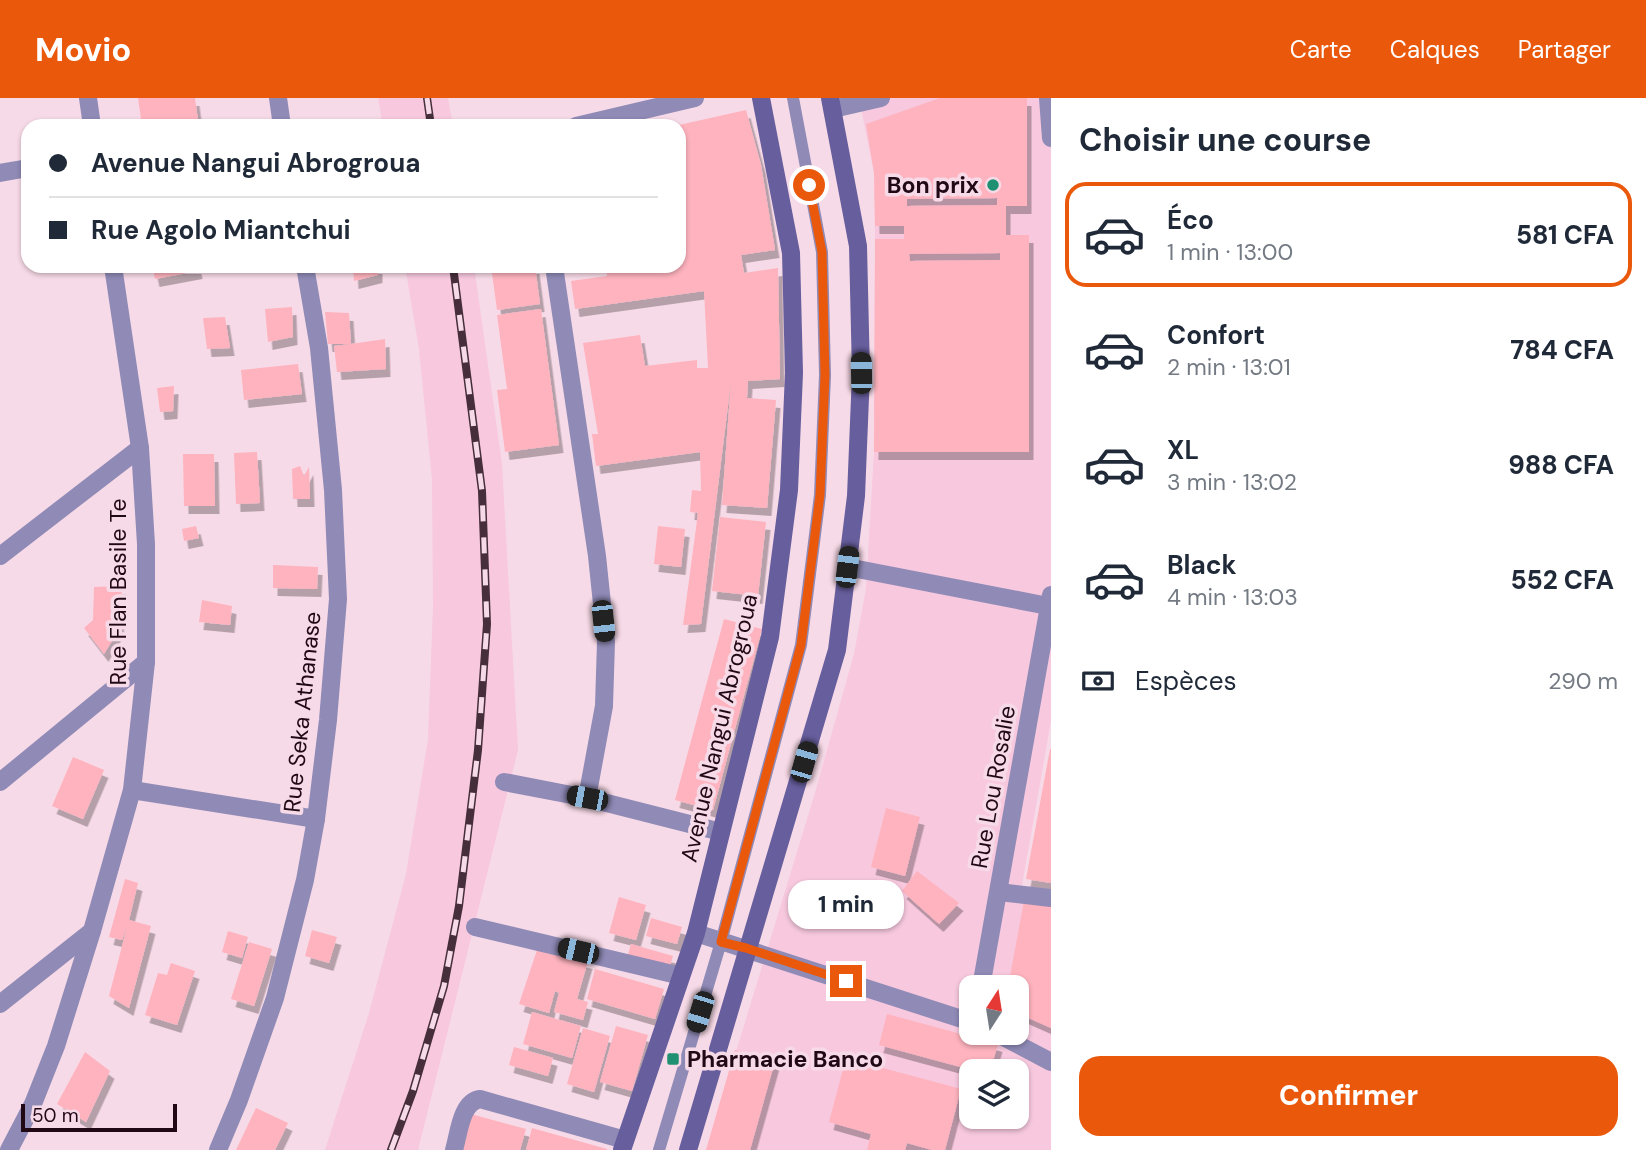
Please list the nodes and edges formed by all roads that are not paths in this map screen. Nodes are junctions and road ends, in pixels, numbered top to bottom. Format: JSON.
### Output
{"nodes":[{"id":1,"x":88,"y":98,"type":"edge"},
{"id":2,"x":278,"y":98,"type":"edge"},
{"id":3,"x":695,"y":98,"type":"edge"},
{"id":4,"x":761,"y":98,"type":"edge"},
{"id":5,"x":793,"y":98,"type":"edge"},
{"id":6,"x":881,"y":98,"type":"edge"},
{"id":7,"x":1048,"y":98,"type":"edge"},
{"id":8,"x":831,"y":104,"type":"edge"},
{"id":9,"x":91,"y":119,"type":"edge"},
{"id":10,"x":277,"y":119,"type":"edge"},
{"id":11,"x":606,"y":119,"type":"edge"},
{"id":12,"x":1051,"y":138,"type":"edge"},
{"id":13,"x":21,"y":169,"type":"edge"},
{"id":14,"x":0,"y":173,"type":"edge"},
{"id":15,"x":114,"y":273,"type":"edge"},
{"id":16,"x":306,"y":273,"type":"edge"},
{"id":17,"x":555,"y":273,"type":"edge"},
{"id":18,"x":140,"y":448,"type":"junction"},
{"id":19,"x":0,"y":556,"type":"edge"},
{"id":20,"x":847,"y":567,"type":"junction"},
{"id":21,"x":1050,"y":601,"type":"edge"},
{"id":22,"x":146,"y":662,"type":"junction"},
{"id":23,"x":0,"y":782,"type":"edge"},
{"id":24,"x":504,"y":782,"type":"dead end"},
{"id":25,"x":132,"y":790,"type":"junction"},
{"id":26,"x":587,"y":798,"type":"junction"},
{"id":27,"x":316,"y":819,"type":"junction"},
{"id":28,"x":721,"y":832,"type":"junction"},
{"id":29,"x":999,"y":892,"type":"junction"},
{"id":30,"x":1051,"y":898,"type":"edge"},
{"id":31,"x":475,"y":927,"type":"dead end"},
{"id":32,"x":92,"y":931,"type":"junction"},
{"id":33,"x":696,"y":933,"type":"junction"},
{"id":34,"x":721,"y":942,"type":"junction"},
{"id":35,"x":746,"y":948,"type":"junction"},
{"id":36,"x":983,"y":975,"type":"edge"},
{"id":37,"x":681,"y":976,"type":"junction"},
{"id":38,"x":0,"y":1004,"type":"edge"},
{"id":39,"x":959,"y":1018,"type":"edge"},
{"id":40,"x":1018,"y":1045,"type":"edge"},
{"id":41,"x":1051,"y":1062,"type":"edge"},
{"id":42,"x":624,"y":1145,"type":"edge"},
{"id":43,"x":9,"y":1150,"type":"edge"},
{"id":44,"x":218,"y":1150,"type":"edge"},
{"id":45,"x":454,"y":1150,"type":"edge"},
{"id":46,"x":659,"y":1150,"type":"edge"},
{"id":47,"x":688,"y":1150,"type":"edge"}],
"edges":[{"from":1,"to":9,"type":"street"},
{"from":2,"to":10,"type":"street"},
{"from":3,"to":11,"type":"street"},
{"from":4,"to":28,"type":"street","name":"Avenue Nangui Abrogroua"},
{"from":5,"to":34,"type":"lane"},
{"from":6,"to":8,"type":"street"},
{"from":7,"to":12,"type":"street"},
{"from":8,"to":20,"type":"street"},
{"from":13,"to":14,"type":"street"},
{"from":15,"to":18,"type":"street","name":"Rue Flan Basile Te"},
{"from":16,"to":27,"type":"street","name":"Rue Seka Athanase"},
{"from":17,"to":26,"type":"street"},
{"from":18,"to":19,"type":"street"},
{"from":18,"to":22,"type":"street","name":"Rue Flan Basile Te"},
{"from":20,"to":21,"type":"street"},
{"from":20,"to":35,"type":"street"},
{"from":21,"to":29,"type":"street","name":"Rue Lou Rosalie"},
{"from":22,"to":23,"type":"street"},
{"from":22,"to":25,"type":"street","name":"Rue Flan Basile Te"},
{"from":24,"to":26,"type":"street"},
{"from":25,"to":27,"type":"street"},
{"from":25,"to":32,"type":"street","name":"Rue Flan Basile Te"},
{"from":26,"to":28,"type":"street"},
{"from":27,"to":44,"type":"street","name":"Rue Seka Athanase"},
{"from":28,"to":33,"type":"street","name":"Avenue Nangui Abrogroua"},
{"from":29,"to":30,"type":"street"},
{"from":29,"to":36,"type":"street","name":"Rue Lou Rosalie"},
{"from":31,"to":37,"type":"street"},
{"from":32,"to":38,"type":"street"},
{"from":32,"to":43,"type":"street","name":"Rue Flan Basile Te"},
{"from":33,"to":34,"type":"street"},
{"from":33,"to":37,"type":"street","name":"Avenue Nangui Abrogroua"},
{"from":34,"to":35,"type":"street"},
{"from":34,"to":46,"type":"lane"},
{"from":35,"to":39,"type":"street"},
{"from":35,"to":47,"type":"street"},
{"from":37,"to":42,"type":"street","name":"Avenue Nangui Abrogroua"},
{"from":40,"to":41,"type":"street"},
{"from":42,"to":45,"type":"street"}]}
